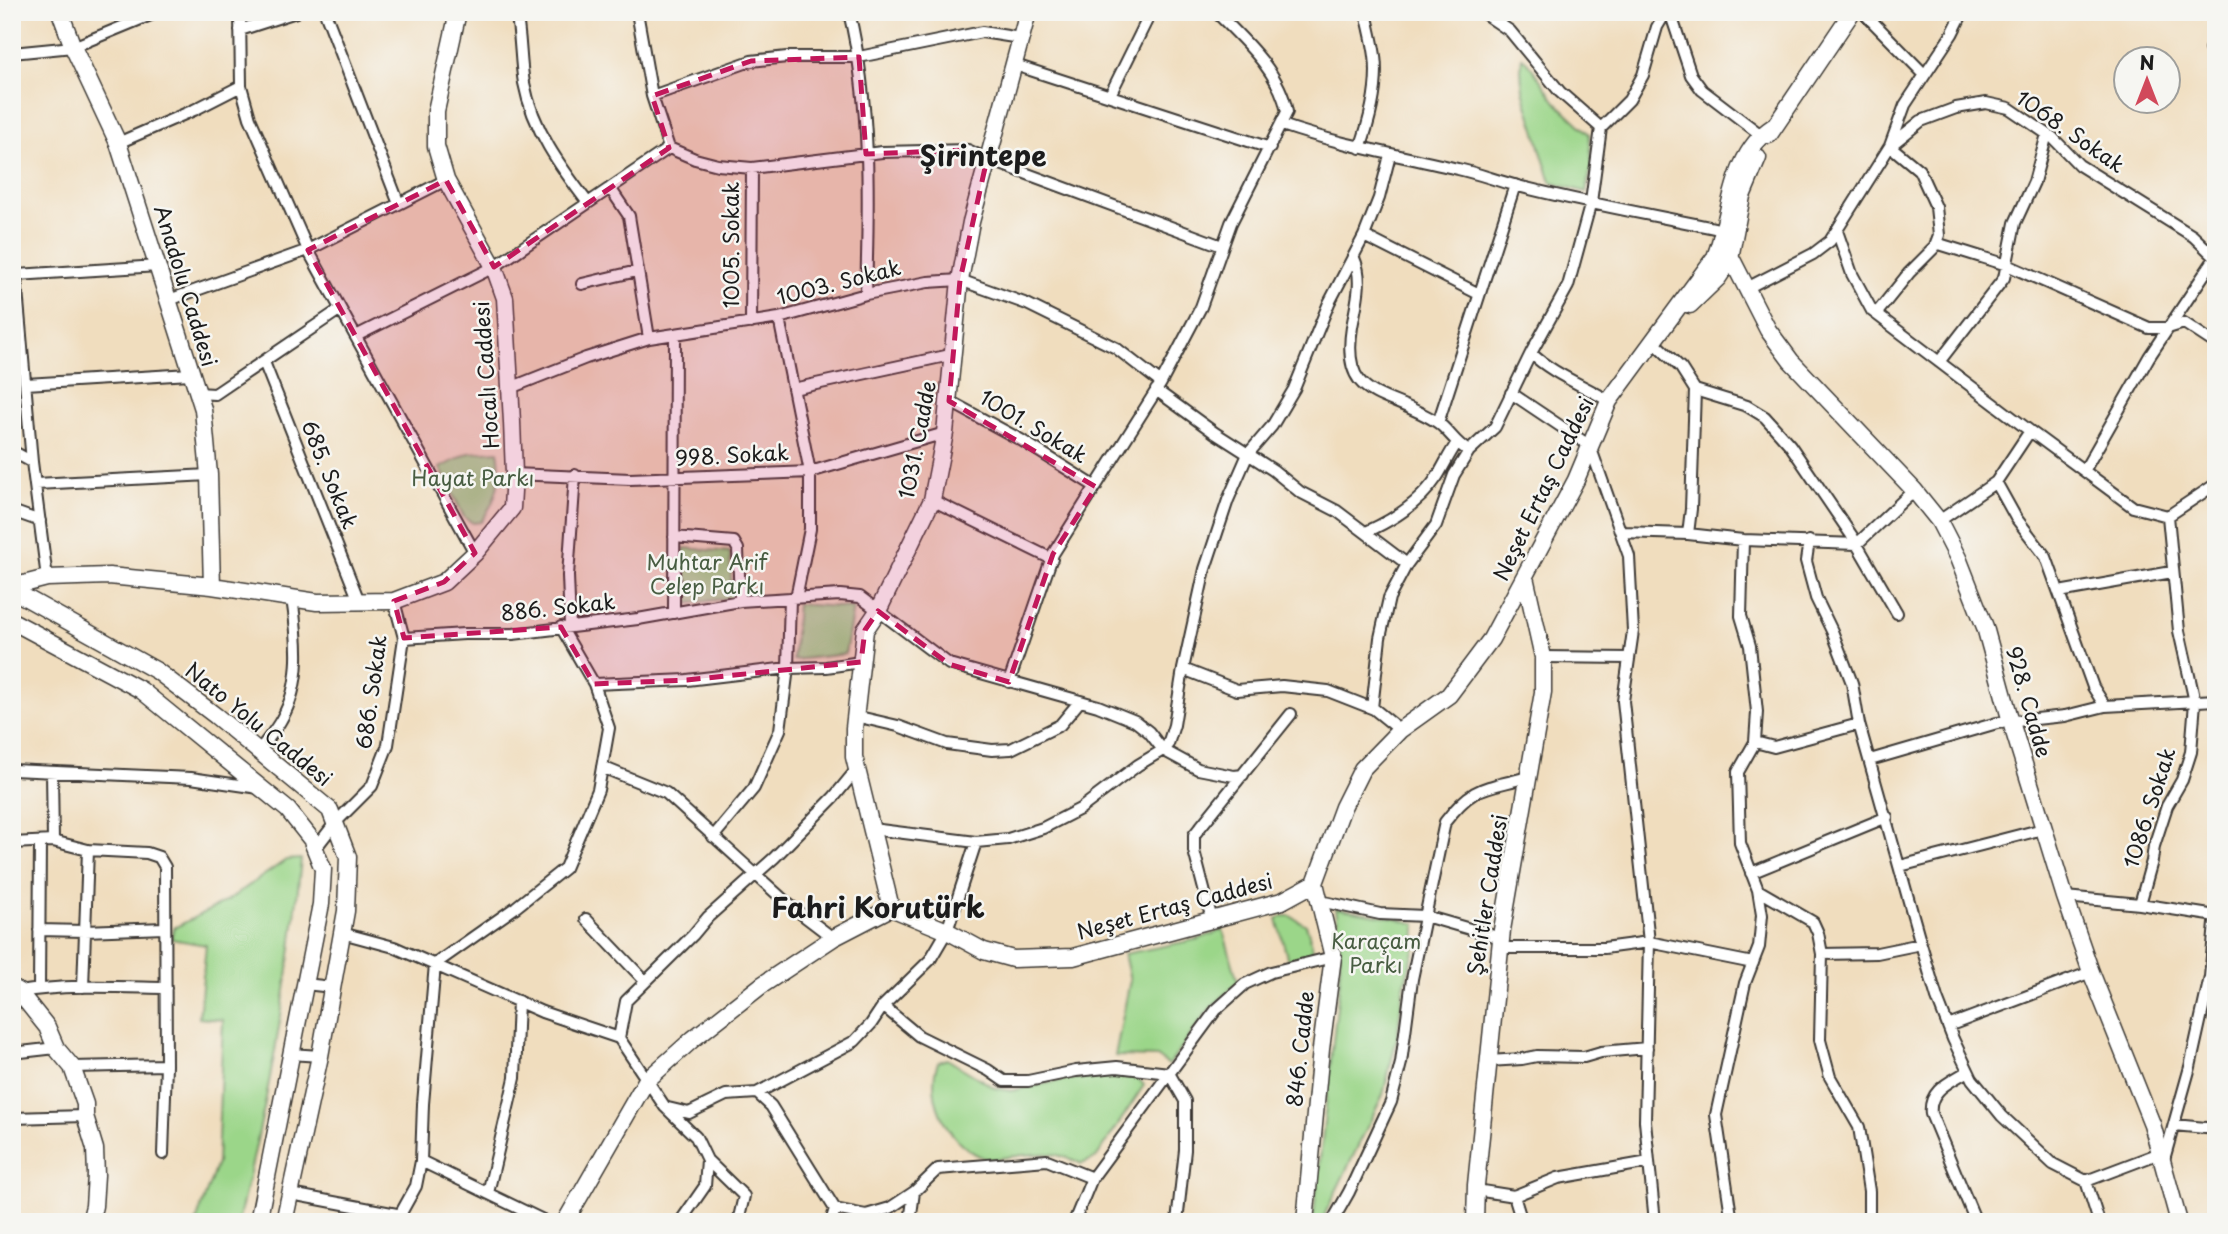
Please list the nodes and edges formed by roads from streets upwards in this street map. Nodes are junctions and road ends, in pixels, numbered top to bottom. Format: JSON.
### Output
{"nodes":[{"id":1,"x":61,"y":12,"type":"edge"},
{"id":2,"x":158,"y":12,"type":"edge"},
{"id":3,"x":240,"y":12,"type":"edge"},
{"id":4,"x":296,"y":12,"type":"edge"},
{"id":5,"x":325,"y":12,"type":"edge"},
{"id":6,"x":458,"y":12,"type":"edge"},
{"id":7,"x":585,"y":12,"type":"edge"},
{"id":8,"x":637,"y":12,"type":"edge"},
{"id":9,"x":849,"y":12,"type":"edge"},
{"id":10,"x":1028,"y":12,"type":"edge"},
{"id":11,"x":1151,"y":12,"type":"edge"},
{"id":12,"x":1216,"y":12,"type":"edge"},
{"id":13,"x":1366,"y":12,"type":"edge"},
{"id":14,"x":1482,"y":12,"type":"edge"},
{"id":15,"x":1509,"y":12,"type":"edge"},
{"id":16,"x":1667,"y":12,"type":"edge"},
{"id":17,"x":1852,"y":12,"type":"edge"},
{"id":18,"x":1863,"y":12,"type":"edge"},
{"id":19,"x":1963,"y":12,"type":"edge"},
{"id":20,"x":516,"y":15,"type":"edge"},
{"id":21,"x":1500,"y":22,"type":"junction"},
{"id":22,"x":240,"y":30,"type":"junction"},
{"id":23,"x":1020,"y":38,"type":"junction"},
{"id":24,"x":73,"y":47,"type":"junction"},
{"id":25,"x":12,"y":54,"type":"edge"},
{"id":26,"x":859,"y":57,"type":"junction"},
{"id":27,"x":1012,"y":64,"type":"junction"},
{"id":28,"x":1924,"y":74,"type":"junction"},
{"id":29,"x":241,"y":86,"type":"junction"},
{"id":30,"x":1110,"y":95,"type":"junction"},
{"id":31,"x":652,"y":96,"type":"junction"},
{"id":32,"x":1282,"y":125,"type":"junction"},
{"id":33,"x":1601,"y":128,"type":"junction"},
{"id":34,"x":1767,"y":131,"type":"junction"},
{"id":35,"x":2047,"y":134,"type":"junction"},
{"id":36,"x":118,"y":142,"type":"junction"},
{"id":37,"x":1890,"y":146,"type":"junction"},
{"id":38,"x":669,"y":148,"type":"junction"},
{"id":39,"x":1270,"y":148,"type":"junction"},
{"id":40,"x":1360,"y":148,"type":"junction"},
{"id":41,"x":866,"y":154,"type":"junction"},
{"id":42,"x":1390,"y":155,"type":"junction"},
{"id":43,"x":987,"y":159,"type":"junction"},
{"id":44,"x":752,"y":168,"type":"junction"},
{"id":45,"x":446,"y":180,"type":"junction"},
{"id":46,"x":1515,"y":185,"type":"junction"},
{"id":47,"x":610,"y":188,"type":"junction"},
{"id":48,"x":1591,"y":202,"type":"junction"},
{"id":49,"x":588,"y":203,"type":"junction"},
{"id":50,"x":400,"y":204,"type":"junction"},
{"id":51,"x":1837,"y":231,"type":"junction"},
{"id":52,"x":12,"y":232,"type":"edge"},
{"id":53,"x":1722,"y":234,"type":"junction"},
{"id":54,"x":1364,"y":236,"type":"junction"},
{"id":55,"x":1936,"y":243,"type":"junction"},
{"id":56,"x":1222,"y":246,"type":"junction"},
{"id":57,"x":308,"y":250,"type":"junction"},
{"id":58,"x":1731,"y":253,"type":"junction"},
{"id":59,"x":1354,"y":258,"type":"junction"},
{"id":60,"x":2216,"y":258,"type":"edge"},
{"id":61,"x":2007,"y":265,"type":"junction"},
{"id":62,"x":158,"y":266,"type":"junction"},
{"id":63,"x":494,"y":267,"type":"junction"},
{"id":64,"x":637,"y":271,"type":"junction"},
{"id":65,"x":15,"y":274,"type":"edge"},
{"id":66,"x":960,"y":280,"type":"junction"},
{"id":67,"x":582,"y":284,"type":"dead end"},
{"id":68,"x":1747,"y":288,"type":"junction"},
{"id":69,"x":866,"y":294,"type":"junction"},
{"id":70,"x":1479,"y":294,"type":"junction"},
{"id":71,"x":169,"y":300,"type":"junction"},
{"id":72,"x":339,"y":310,"type":"junction"},
{"id":73,"x":1876,"y":314,"type":"junction"},
{"id":74,"x":779,"y":318,"type":"junction"},
{"id":75,"x":751,"y":323,"type":"junction"},
{"id":76,"x":1664,"y":327,"type":"junction"},
{"id":77,"x":2168,"y":328,"type":"junction"},
{"id":78,"x":675,"y":334,"type":"junction"},
{"id":79,"x":356,"y":336,"type":"junction"},
{"id":80,"x":649,"y":338,"type":"junction"},
{"id":81,"x":1653,"y":341,"type":"junction"},
{"id":82,"x":2216,"y":344,"type":"edge"},
{"id":83,"x":1531,"y":353,"type":"junction"},
{"id":84,"x":955,"y":354,"type":"junction"},
{"id":85,"x":264,"y":362,"type":"junction"},
{"id":86,"x":1939,"y":362,"type":"junction"},
{"id":87,"x":190,"y":374,"type":"junction"},
{"id":88,"x":26,"y":384,"type":"junction"},
{"id":89,"x":1159,"y":386,"type":"junction"},
{"id":90,"x":510,"y":388,"type":"junction"},
{"id":91,"x":793,"y":389,"type":"junction"},
{"id":92,"x":1695,"y":390,"type":"junction"},
{"id":93,"x":197,"y":393,"type":"junction"},
{"id":94,"x":1511,"y":393,"type":"junction"},
{"id":95,"x":950,"y":401,"type":"junction"},
{"id":96,"x":1609,"y":401,"type":"junction"},
{"id":97,"x":1438,"y":423,"type":"junction"},
{"id":98,"x":2030,"y":431,"type":"junction"},
{"id":99,"x":945,"y":433,"type":"junction"},
{"id":100,"x":1457,"y":443,"type":"junction"},
{"id":101,"x":1590,"y":446,"type":"junction"},
{"id":102,"x":12,"y":451,"type":"edge"},
{"id":103,"x":1469,"y":451,"type":"junction"},
{"id":104,"x":1248,"y":454,"type":"junction"},
{"id":105,"x":32,"y":462,"type":"junction"},
{"id":106,"x":2084,"y":471,"type":"junction"},
{"id":107,"x":810,"y":472,"type":"junction"},
{"id":108,"x":514,"y":474,"type":"junction"},
{"id":109,"x":209,"y":475,"type":"junction"},
{"id":110,"x":575,"y":475,"type":"junction"},
{"id":111,"x":675,"y":478,"type":"junction"},
{"id":112,"x":1996,"y":482,"type":"junction"},
{"id":113,"x":36,"y":484,"type":"junction"},
{"id":114,"x":2216,"y":484,"type":"edge"},
{"id":115,"x":1096,"y":487,"type":"junction"},
{"id":116,"x":1914,"y":490,"type":"junction"},
{"id":117,"x":932,"y":500,"type":"junction"},
{"id":118,"x":12,"y":511,"type":"edge"},
{"id":119,"x":2168,"y":516,"type":"junction"},
{"id":120,"x":40,"y":521,"type":"junction"},
{"id":121,"x":1939,"y":521,"type":"junction"},
{"id":122,"x":1366,"y":532,"type":"junction"},
{"id":123,"x":1621,"y":532,"type":"junction"},
{"id":124,"x":1688,"y":534,"type":"junction"},
{"id":125,"x":674,"y":537,"type":"junction"},
{"id":126,"x":1743,"y":540,"type":"junction"},
{"id":127,"x":1808,"y":541,"type":"junction"},
{"id":128,"x":1857,"y":544,"type":"junction"},
{"id":129,"x":475,"y":553,"type":"junction"},
{"id":130,"x":1052,"y":559,"type":"junction"},
{"id":131,"x":1407,"y":564,"type":"junction"},
{"id":132,"x":2172,"y":572,"type":"junction"},
{"id":133,"x":1525,"y":577,"type":"junction"},
{"id":134,"x":47,"y":578,"type":"junction"},
{"id":135,"x":212,"y":586,"type":"junction"},
{"id":136,"x":12,"y":588,"type":"edge"},
{"id":137,"x":2059,"y":592,"type":"junction"},
{"id":138,"x":292,"y":598,"type":"junction"},
{"id":139,"x":793,"y":598,"type":"junction"},
{"id":140,"x":359,"y":601,"type":"junction"},
{"id":141,"x":394,"y":601,"type":"junction"},
{"id":142,"x":740,"y":601,"type":"junction"},
{"id":143,"x":878,"y":611,"type":"junction"},
{"id":144,"x":674,"y":612,"type":"junction"},
{"id":145,"x":1897,"y":613,"type":"dead end"},
{"id":146,"x":12,"y":621,"type":"edge"},
{"id":147,"x":565,"y":627,"type":"junction"},
{"id":148,"x":404,"y":638,"type":"junction"},
{"id":149,"x":1542,"y":657,"type":"junction"},
{"id":150,"x":1629,"y":658,"type":"junction"},
{"id":151,"x":861,"y":662,"type":"junction"},
{"id":152,"x":788,"y":668,"type":"junction"},
{"id":153,"x":1183,"y":669,"type":"junction"},
{"id":154,"x":1009,"y":682,"type":"junction"},
{"id":155,"x":594,"y":684,"type":"junction"},
{"id":156,"x":2216,"y":700,"type":"edge"},
{"id":157,"x":1080,"y":701,"type":"junction"},
{"id":158,"x":2195,"y":702,"type":"junction"},
{"id":159,"x":2105,"y":706,"type":"junction"},
{"id":160,"x":1372,"y":708,"type":"junction"},
{"id":161,"x":1291,"y":714,"type":"dead end"},
{"id":162,"x":855,"y":716,"type":"junction"},
{"id":163,"x":2011,"y":722,"type":"junction"},
{"id":164,"x":1859,"y":724,"type":"junction"},
{"id":165,"x":1400,"y":730,"type":"junction"},
{"id":166,"x":1755,"y":742,"type":"junction"},
{"id":167,"x":1163,"y":750,"type":"junction"},
{"id":168,"x":259,"y":751,"type":"junction"},
{"id":169,"x":1870,"y":760,"type":"junction"},
{"id":170,"x":602,"y":767,"type":"junction"},
{"id":171,"x":857,"y":769,"type":"junction"},
{"id":172,"x":12,"y":770,"type":"edge"},
{"id":173,"x":52,"y":772,"type":"junction"},
{"id":174,"x":1243,"y":775,"type":"junction"},
{"id":175,"x":1528,"y":777,"type":"junction"},
{"id":176,"x":261,"y":788,"type":"junction"},
{"id":177,"x":1886,"y":817,"type":"junction"},
{"id":178,"x":335,"y":823,"type":"junction"},
{"id":179,"x":2043,"y":828,"type":"junction"},
{"id":180,"x":872,"y":829,"type":"junction"},
{"id":181,"x":713,"y":837,"type":"junction"},
{"id":182,"x":53,"y":841,"type":"junction"},
{"id":183,"x":40,"y":842,"type":"junction"},
{"id":184,"x":976,"y":842,"type":"junction"},
{"id":185,"x":12,"y":843,"type":"edge"},
{"id":186,"x":315,"y":849,"type":"junction"},
{"id":187,"x":88,"y":850,"type":"junction"},
{"id":188,"x":1900,"y":866,"type":"junction"},
{"id":189,"x":1751,"y":873,"type":"junction"},
{"id":190,"x":755,"y":875,"type":"junction"},
{"id":191,"x":1315,"y":883,"type":"junction"},
{"id":192,"x":1758,"y":890,"type":"junction"},
{"id":193,"x":2065,"y":897,"type":"junction"},
{"id":194,"x":1320,"y":901,"type":"junction"},
{"id":195,"x":2140,"y":904,"type":"junction"},
{"id":196,"x":891,"y":908,"type":"junction"},
{"id":197,"x":2215,"y":915,"type":"edge"},
{"id":198,"x":1425,"y":916,"type":"junction"},
{"id":199,"x":586,"y":919,"type":"dead end"},
{"id":200,"x":1212,"y":920,"type":"junction"},
{"id":201,"x":164,"y":928,"type":"junction"},
{"id":202,"x":39,"y":930,"type":"junction"},
{"id":203,"x":85,"y":931,"type":"junction"},
{"id":204,"x":947,"y":931,"type":"junction"},
{"id":205,"x":342,"y":933,"type":"junction"},
{"id":206,"x":833,"y":938,"type":"junction"},
{"id":207,"x":1649,"y":942,"type":"junction"},
{"id":208,"x":1500,"y":943,"type":"junction"},
{"id":209,"x":1921,"y":944,"type":"junction"},
{"id":210,"x":1822,"y":954,"type":"junction"},
{"id":211,"x":1333,"y":957,"type":"junction"},
{"id":212,"x":1753,"y":963,"type":"junction"},
{"id":213,"x":435,"y":964,"type":"junction"},
{"id":214,"x":2091,"y":972,"type":"junction"},
{"id":215,"x":645,"y":981,"type":"junction"},
{"id":216,"x":305,"y":984,"type":"junction"},
{"id":217,"x":83,"y":987,"type":"junction"},
{"id":218,"x":332,"y":987,"type":"junction"},
{"id":219,"x":166,"y":988,"type":"junction"},
{"id":220,"x":39,"y":989,"type":"junction"},
{"id":221,"x":16,"y":990,"type":"edge"},
{"id":222,"x":518,"y":1001,"type":"junction"},
{"id":223,"x":883,"y":1006,"type":"junction"},
{"id":224,"x":1948,"y":1026,"type":"junction"},
{"id":225,"x":619,"y":1038,"type":"junction"},
{"id":226,"x":56,"y":1048,"type":"junction"},
{"id":227,"x":1647,"y":1048,"type":"junction"},
{"id":228,"x":12,"y":1053,"type":"edge"},
{"id":229,"x":290,"y":1054,"type":"junction"},
{"id":230,"x":320,"y":1056,"type":"junction"},
{"id":231,"x":1488,"y":1061,"type":"junction"},
{"id":232,"x":166,"y":1065,"type":"junction"},
{"id":233,"x":72,"y":1067,"type":"junction"},
{"id":234,"x":1968,"y":1071,"type":"junction"},
{"id":235,"x":1169,"y":1073,"type":"junction"},
{"id":236,"x":646,"y":1081,"type":"junction"},
{"id":237,"x":757,"y":1093,"type":"junction"},
{"id":238,"x":665,"y":1107,"type":"junction"},
{"id":239,"x":85,"y":1116,"type":"junction"},
{"id":240,"x":12,"y":1118,"type":"edge"},
{"id":241,"x":2174,"y":1125,"type":"junction"},
{"id":242,"x":2216,"y":1129,"type":"edge"},
{"id":243,"x":163,"y":1154,"type":"dead end"},
{"id":244,"x":2162,"y":1159,"type":"junction"},
{"id":245,"x":707,"y":1160,"type":"junction"},
{"id":246,"x":421,"y":1161,"type":"junction"},
{"id":247,"x":1649,"y":1161,"type":"junction"},
{"id":248,"x":1092,"y":1178,"type":"junction"},
{"id":249,"x":2086,"y":1181,"type":"junction"},
{"id":250,"x":1476,"y":1190,"type":"junction"},
{"id":251,"x":914,"y":1192,"type":"junction"},
{"id":252,"x":488,"y":1193,"type":"junction"},
{"id":253,"x":291,"y":1194,"type":"junction"},
{"id":254,"x":1514,"y":1196,"type":"junction"},
{"id":255,"x":835,"y":1209,"type":"junction"},
{"id":256,"x":399,"y":1218,"type":"edge"},
{"id":257,"x":90,"y":1222,"type":"edge"},
{"id":258,"x":258,"y":1222,"type":"edge"},
{"id":259,"x":284,"y":1222,"type":"edge"},
{"id":260,"x":547,"y":1222,"type":"edge"},
{"id":261,"x":565,"y":1222,"type":"edge"},
{"id":262,"x":680,"y":1222,"type":"edge"},
{"id":263,"x":738,"y":1222,"type":"edge"},
{"id":264,"x":831,"y":1222,"type":"edge"},
{"id":265,"x":910,"y":1222,"type":"edge"},
{"id":266,"x":1074,"y":1222,"type":"edge"},
{"id":267,"x":1177,"y":1222,"type":"edge"},
{"id":268,"x":1305,"y":1222,"type":"edge"},
{"id":269,"x":1332,"y":1222,"type":"edge"},
{"id":270,"x":1475,"y":1222,"type":"edge"},
{"id":271,"x":1522,"y":1222,"type":"edge"},
{"id":272,"x":1655,"y":1222,"type":"edge"},
{"id":273,"x":1732,"y":1222,"type":"edge"},
{"id":274,"x":1869,"y":1222,"type":"edge"},
{"id":275,"x":1976,"y":1222,"type":"edge"},
{"id":276,"x":2099,"y":1222,"type":"edge"},
{"id":277,"x":2179,"y":1222,"type":"edge"}],
"edges":[{"from":1,"to":24,"type":"street","name":"Anadolu Caddesi"},
{"from":2,"to":24,"type":"street"},
{"from":3,"to":22,"type":"street"},
{"from":4,"to":22,"type":"street"},
{"from":5,"to":50,"type":"street"},
{"from":6,"to":45,"type":"street","name":"Hocalı Caddesi"},
{"from":7,"to":20,"type":"street"},
{"from":8,"to":31,"type":"street"},
{"from":9,"to":26,"type":"street"},
{"from":10,"to":23,"type":"street","name":"1031. Cadde"},
{"from":11,"to":30,"type":"street"},
{"from":12,"to":32,"type":"street"},
{"from":13,"to":40,"type":"street"},
{"from":14,"to":21,"type":"street"},
{"from":15,"to":21,"type":"street"},
{"from":16,"to":33,"type":"street"},
{"from":16,"to":34,"type":"street"},
{"from":17,"to":34,"type":"street","name":"Neşet Ertaş Caddesi"},
{"from":18,"to":28,"type":"street"},
{"from":19,"to":28,"type":"street"},
{"from":20,"to":49,"type":"street"},
{"from":21,"to":33,"type":"street"},
{"from":22,"to":29,"type":"street"},
{"from":23,"to":26,"type":"street"},
{"from":23,"to":27,"type":"street","name":"1031. Cadde"},
{"from":24,"to":25,"type":"street"},
{"from":24,"to":36,"type":"street","name":"Anadolu Caddesi"},
{"from":26,"to":31,"type":"street"},
{"from":26,"to":41,"type":"street"},
{"from":27,"to":30,"type":"street"},
{"from":27,"to":43,"type":"street","name":"1031. Cadde"},
{"from":28,"to":37,"type":"street"},
{"from":29,"to":36,"type":"street"},
{"from":29,"to":57,"type":"street"},
{"from":30,"to":39,"type":"street"},
{"from":31,"to":38,"type":"street"},
{"from":32,"to":39,"type":"street"},
{"from":32,"to":40,"type":"street"},
{"from":33,"to":48,"type":"street"},
{"from":34,"to":53,"type":"street","name":"Neşet Ertaş Caddesi"},
{"from":34,"to":58,"type":"street","name":"Neşet Ertaş Caddesi"},
{"from":35,"to":37,"type":"street","name":"1068. Sokak"},
{"from":35,"to":60,"type":"street","name":"1068. Sokak"},
{"from":35,"to":61,"type":"street"},
{"from":36,"to":62,"type":"street","name":"Anadolu Caddesi"},
{"from":37,"to":51,"type":"street","name":"1068. Sokak"},
{"from":37,"to":55,"type":"street"},
{"from":38,"to":44,"type":"street"},
{"from":38,"to":47,"type":"street"},
{"from":39,"to":56,"type":"street"},
{"from":40,"to":42,"type":"street"},
{"from":41,"to":43,"type":"street"},
{"from":41,"to":44,"type":"street"},
{"from":41,"to":69,"type":"street"},
{"from":42,"to":46,"type":"street"},
{"from":42,"to":54,"type":"street"},
{"from":43,"to":56,"type":"street"},
{"from":43,"to":66,"type":"street","name":"1031. Cadde"},
{"from":44,"to":75,"type":"street","name":"1005. Sokak"},
{"from":45,"to":50,"type":"street"},
{"from":45,"to":63,"type":"street","name":"Hocalı Caddesi"},
{"from":46,"to":48,"type":"street"},
{"from":46,"to":70,"type":"street"},
{"from":47,"to":49,"type":"street"},
{"from":47,"to":64,"type":"street"},
{"from":48,"to":53,"type":"street"},
{"from":48,"to":83,"type":"street"},
{"from":49,"to":63,"type":"street"},
{"from":50,"to":57,"type":"street"},
{"from":51,"to":68,"type":"street","name":"1068. Sokak"},
{"from":51,"to":73,"type":"street"},
{"from":52,"to":65,"type":"street"},
{"from":53,"to":58,"type":"street","name":"928. Cadde"},
{"from":53,"to":76,"type":"street","name":"Neşet Ertaş Caddesi"},
{"from":54,"to":59,"type":"street"},
{"from":54,"to":70,"type":"street"},
{"from":55,"to":61,"type":"street"},
{"from":55,"to":73,"type":"street"},
{"from":56,"to":89,"type":"street"},
{"from":57,"to":71,"type":"street"},
{"from":57,"to":72,"type":"street"},
{"from":58,"to":68,"type":"street","name":"928. Cadde"},
{"from":58,"to":76,"type":"street","name":"Neşet Ertaş Caddesi"},
{"from":59,"to":97,"type":"street"},
{"from":59,"to":104,"type":"street"},
{"from":60,"to":77,"type":"street"},
{"from":61,"to":77,"type":"street"},
{"from":61,"to":86,"type":"street"},
{"from":62,"to":65,"type":"street"},
{"from":62,"to":71,"type":"street","name":"Anadolu Caddesi"},
{"from":63,"to":79,"type":"street"},
{"from":63,"to":90,"type":"street","name":"Hocalı Caddesi"},
{"from":64,"to":67,"type":"street"},
{"from":64,"to":80,"type":"street"},
{"from":65,"to":88,"type":"street"},
{"from":66,"to":69,"type":"street","name":"1003. Sokak"},
{"from":66,"to":84,"type":"street","name":"1031. Cadde"},
{"from":66,"to":89,"type":"street","name":"1003. Sokak"},
{"from":68,"to":116,"type":"street","name":"928. Cadde"},
{"from":69,"to":74,"type":"street","name":"1003. Sokak"},
{"from":70,"to":97,"type":"street"},
{"from":71,"to":87,"type":"street","name":"Anadolu Caddesi"},
{"from":72,"to":79,"type":"street"},
{"from":72,"to":85,"type":"street"},
{"from":73,"to":86,"type":"street"},
{"from":74,"to":75,"type":"street","name":"1003. Sokak"},
{"from":74,"to":91,"type":"street"},
{"from":75,"to":78,"type":"street","name":"1003. Sokak"},
{"from":76,"to":81,"type":"street","name":"Neşet Ertaş Caddesi"},
{"from":77,"to":82,"type":"street"},
{"from":77,"to":106,"type":"street"},
{"from":78,"to":80,"type":"street","name":"1003. Sokak"},
{"from":78,"to":111,"type":"street"},
{"from":79,"to":129,"type":"street"},
{"from":80,"to":90,"type":"street","name":"1003. Sokak"},
{"from":81,"to":92,"type":"street"},
{"from":81,"to":96,"type":"street","name":"Neşet Ertaş Caddesi"},
{"from":83,"to":94,"type":"street"},
{"from":83,"to":96,"type":"street"},
{"from":84,"to":91,"type":"street"},
{"from":84,"to":95,"type":"street","name":"1031. Cadde"},
{"from":85,"to":93,"type":"street"},
{"from":85,"to":140,"type":"street","name":"685. Sokak"},
{"from":86,"to":98,"type":"street"},
{"from":87,"to":88,"type":"street"},
{"from":87,"to":93,"type":"street","name":"Anadolu Caddesi"},
{"from":88,"to":105,"type":"street"},
{"from":89,"to":104,"type":"street","name":"1003. Sokak"},
{"from":89,"to":115,"type":"street"},
{"from":90,"to":108,"type":"street","name":"Hocalı Caddesi"},
{"from":91,"to":107,"type":"street"},
{"from":92,"to":124,"type":"street"},
{"from":92,"to":128,"type":"street"},
{"from":93,"to":109,"type":"street","name":"Anadolu Caddesi"},
{"from":94,"to":101,"type":"street"},
{"from":94,"to":103,"type":"street"},
{"from":95,"to":99,"type":"street","name":"1031. Cadde"},
{"from":95,"to":115,"type":"street","name":"1001. Sokak"},
{"from":96,"to":101,"type":"street","name":"Neşet Ertaş Caddesi"},
{"from":97,"to":100,"type":"street"},
{"from":98,"to":106,"type":"street"},
{"from":98,"to":112,"type":"street"},
{"from":99,"to":107,"type":"street","name":"998. Sokak"},
{"from":99,"to":117,"type":"street","name":"1031. Cadde"},
{"from":100,"to":103,"type":"street"},
{"from":100,"to":122,"type":"street"},
{"from":101,"to":123,"type":"street"},
{"from":101,"to":133,"type":"street","name":"Neşet Ertaş Caddesi"},
{"from":102,"to":105,"type":"street"},
{"from":103,"to":131,"type":"street"},
{"from":104,"to":122,"type":"street","name":"1003. Sokak"},
{"from":104,"to":153,"type":"street"},
{"from":105,"to":113,"type":"street"},
{"from":106,"to":119,"type":"street"},
{"from":107,"to":111,"type":"street","name":"998. Sokak"},
{"from":107,"to":139,"type":"street"},
{"from":108,"to":110,"type":"street","name":"998. Sokak"},
{"from":108,"to":129,"type":"street","name":"Hocalı Caddesi"},
{"from":109,"to":113,"type":"street"},
{"from":109,"to":135,"type":"street","name":"Anadolu Caddesi"},
{"from":110,"to":111,"type":"street","name":"998. Sokak"},
{"from":110,"to":147,"type":"street"},
{"from":111,"to":125,"type":"street"},
{"from":112,"to":121,"type":"street"},
{"from":112,"to":137,"type":"street"},
{"from":113,"to":120,"type":"street"},
{"from":114,"to":119,"type":"street"},
{"from":115,"to":130,"type":"street"},
{"from":116,"to":121,"type":"street","name":"928. Cadde"},
{"from":116,"to":128,"type":"street"},
{"from":117,"to":130,"type":"street"},
{"from":117,"to":143,"type":"street","name":"1031. Cadde"},
{"from":118,"to":120,"type":"street"},
{"from":119,"to":132,"type":"street","name":"1086. Sokak"},
{"from":120,"to":134,"type":"street"},
{"from":121,"to":163,"type":"street","name":"928. Cadde"},
{"from":122,"to":131,"type":"street","name":"1003. Sokak"},
{"from":123,"to":124,"type":"street"},
{"from":123,"to":150,"type":"street"},
{"from":124,"to":126,"type":"street"},
{"from":125,"to":142,"type":"street"},
{"from":125,"to":144,"type":"street"},
{"from":126,"to":127,"type":"street"},
{"from":126,"to":166,"type":"street"},
{"from":127,"to":128,"type":"street"},
{"from":127,"to":164,"type":"street"},
{"from":128,"to":145,"type":"street"},
{"from":129,"to":141,"type":"street","name":"Hocalı Caddesi"},
{"from":130,"to":154,"type":"street"},
{"from":131,"to":160,"type":"street"},
{"from":132,"to":137,"type":"street"},
{"from":132,"to":158,"type":"street","name":"1086. Sokak"},
{"from":133,"to":149,"type":"street","name":"Şehitler Caddesi"},
{"from":133,"to":165,"type":"street","name":"Neşet Ertaş Caddesi"},
{"from":134,"to":135,"type":"street","name":"Hocalı Caddesi"},
{"from":134,"to":136,"type":"street","name":"Hocalı Caddesi"},
{"from":135,"to":138,"type":"street","name":"Hocalı Caddesi"},
{"from":136,"to":168,"type":"street","name":"Nato Yolu Caddesi"},
{"from":137,"to":159,"type":"street"},
{"from":138,"to":140,"type":"street","name":"Hocalı Caddesi"},
{"from":138,"to":168,"type":"street"},
{"from":139,"to":142,"type":"street","name":"886. Sokak"},
{"from":139,"to":143,"type":"street","name":"886. Sokak"},
{"from":139,"to":152,"type":"street"},
{"from":140,"to":141,"type":"street","name":"Hocalı Caddesi"},
{"from":141,"to":148,"type":"street","name":"686. Sokak"},
{"from":142,"to":144,"type":"street","name":"886. Sokak"},
{"from":143,"to":151,"type":"street","name":"1031. Cadde"},
{"from":143,"to":154,"type":"street","name":"886. Sokak"},
{"from":144,"to":147,"type":"street","name":"886. Sokak"},
{"from":146,"to":176,"type":"street"},
{"from":147,"to":148,"type":"street","name":"886. Sokak"},
{"from":147,"to":155,"type":"street"},
{"from":148,"to":178,"type":"street","name":"686. Sokak"},
{"from":149,"to":150,"type":"street"},
{"from":149,"to":175,"type":"street","name":"Şehitler Caddesi"},
{"from":150,"to":207,"type":"street"},
{"from":151,"to":152,"type":"street"},
{"from":151,"to":162,"type":"street","name":"1031. Cadde"},
{"from":152,"to":155,"type":"street"},
{"from":152,"to":181,"type":"street"},
{"from":153,"to":160,"type":"street"},
{"from":153,"to":167,"type":"street"},
{"from":154,"to":157,"type":"street","name":"886. Sokak"},
{"from":155,"to":170,"type":"street"},
{"from":156,"to":158,"type":"street"},
{"from":157,"to":162,"type":"street"},
{"from":157,"to":167,"type":"street","name":"886. Sokak"},
{"from":158,"to":159,"type":"street"},
{"from":158,"to":195,"type":"street","name":"1086. Sokak"},
{"from":159,"to":163,"type":"street"},
{"from":160,"to":165,"type":"street"},
{"from":161,"to":174,"type":"street"},
{"from":162,"to":171,"type":"street","name":"1031. Cadde"},
{"from":163,"to":169,"type":"street"},
{"from":163,"to":179,"type":"street","name":"928. Cadde"},
{"from":164,"to":166,"type":"street"},
{"from":164,"to":169,"type":"street"},
{"from":165,"to":191,"type":"street","name":"Neşet Ertaş Caddesi"},
{"from":166,"to":189,"type":"street"},
{"from":167,"to":174,"type":"street","name":"886. Sokak"},
{"from":167,"to":184,"type":"street"},
{"from":168,"to":178,"type":"street","name":"Nato Yolu Caddesi"},
{"from":169,"to":177,"type":"street"},
{"from":170,"to":181,"type":"street"},
{"from":170,"to":213,"type":"street"},
{"from":171,"to":180,"type":"street","name":"1031. Cadde"},
{"from":171,"to":190,"type":"street"},
{"from":172,"to":173,"type":"street"},
{"from":173,"to":176,"type":"street"},
{"from":173,"to":182,"type":"street"},
{"from":174,"to":200,"type":"street"},
{"from":175,"to":198,"type":"street"},
{"from":175,"to":208,"type":"street","name":"Şehitler Caddesi"},
{"from":176,"to":186,"type":"street"},
{"from":177,"to":188,"type":"street"},
{"from":177,"to":189,"type":"street"},
{"from":178,"to":186,"type":"street","name":"686. Sokak"},
{"from":178,"to":205,"type":"street","name":"Nato Yolu Caddesi"},
{"from":179,"to":188,"type":"street"},
{"from":179,"to":193,"type":"street","name":"928. Cadde"},
{"from":180,"to":184,"type":"street"},
{"from":180,"to":196,"type":"street","name":"1031. Cadde"},
{"from":181,"to":190,"type":"street"},
{"from":182,"to":183,"type":"street"},
{"from":182,"to":187,"type":"street"},
{"from":183,"to":185,"type":"street"},
{"from":183,"to":202,"type":"street"},
{"from":184,"to":204,"type":"street"},
{"from":186,"to":216,"type":"street"},
{"from":187,"to":201,"type":"street"},
{"from":187,"to":203,"type":"street"},
{"from":188,"to":209,"type":"street"},
{"from":189,"to":192,"type":"street"},
{"from":190,"to":206,"type":"street"},
{"from":190,"to":215,"type":"street"},
{"from":191,"to":194,"type":"street","name":"846. Cadde"},
{"from":191,"to":200,"type":"street","name":"Neşet Ertaş Caddesi"},
{"from":192,"to":210,"type":"street"},
{"from":192,"to":212,"type":"street"},
{"from":193,"to":195,"type":"street"},
{"from":193,"to":214,"type":"street","name":"928. Cadde"},
{"from":194,"to":198,"type":"street"},
{"from":194,"to":211,"type":"street","name":"846. Cadde"},
{"from":195,"to":197,"type":"street"},
{"from":196,"to":204,"type":"street","name":"Neşet Ertaş Caddesi"},
{"from":196,"to":206,"type":"street"},
{"from":197,"to":241,"type":"street"},
{"from":198,"to":208,"type":"street"},
{"from":198,"to":269,"type":"street"},
{"from":199,"to":215,"type":"street"},
{"from":200,"to":204,"type":"street","name":"Neşet Ertaş Caddesi"},
{"from":201,"to":203,"type":"street"},
{"from":201,"to":219,"type":"street"},
{"from":202,"to":203,"type":"street"},
{"from":202,"to":220,"type":"street"},
{"from":203,"to":217,"type":"street"},
{"from":204,"to":223,"type":"street"},
{"from":205,"to":213,"type":"street"},
{"from":205,"to":218,"type":"street","name":"Nato Yolu Caddesi"},
{"from":206,"to":236,"type":"street"},
{"from":207,"to":208,"type":"street"},
{"from":207,"to":212,"type":"street"},
{"from":207,"to":227,"type":"street"},
{"from":208,"to":231,"type":"street","name":"Şehitler Caddesi"},
{"from":209,"to":210,"type":"street"},
{"from":209,"to":224,"type":"street"},
{"from":210,"to":274,"type":"street"},
{"from":211,"to":235,"type":"street"},
{"from":211,"to":268,"type":"street","name":"846. Cadde"},
{"from":212,"to":273,"type":"street"},
{"from":213,"to":222,"type":"street"},
{"from":213,"to":246,"type":"street"},
{"from":214,"to":224,"type":"street"},
{"from":214,"to":244,"type":"street","name":"928. Cadde"},
{"from":215,"to":225,"type":"street"},
{"from":216,"to":218,"type":"street"},
{"from":216,"to":229,"type":"street"},
{"from":217,"to":219,"type":"street"},
{"from":217,"to":220,"type":"street"},
{"from":218,"to":230,"type":"street","name":"Nato Yolu Caddesi"},
{"from":219,"to":232,"type":"street"},
{"from":220,"to":221,"type":"street"},
{"from":221,"to":226,"type":"street"},
{"from":222,"to":225,"type":"street"},
{"from":222,"to":252,"type":"street"},
{"from":223,"to":235,"type":"street"},
{"from":223,"to":237,"type":"street"},
{"from":224,"to":234,"type":"street"},
{"from":225,"to":236,"type":"street"},
{"from":226,"to":228,"type":"street"},
{"from":226,"to":233,"type":"street"},
{"from":227,"to":231,"type":"street"},
{"from":227,"to":247,"type":"street"},
{"from":229,"to":230,"type":"street"},
{"from":229,"to":258,"type":"street"},
{"from":230,"to":253,"type":"street","name":"Nato Yolu Caddesi"},
{"from":231,"to":250,"type":"street","name":"Şehitler Caddesi"},
{"from":232,"to":233,"type":"street"},
{"from":232,"to":243,"type":"street"},
{"from":233,"to":239,"type":"street"},
{"from":234,"to":249,"type":"street"},
{"from":234,"to":275,"type":"street"},
{"from":235,"to":248,"type":"street"},
{"from":235,"to":267,"type":"street"},
{"from":236,"to":238,"type":"street"},
{"from":236,"to":261,"type":"street"},
{"from":237,"to":238,"type":"street"},
{"from":237,"to":255,"type":"street"},
{"from":238,"to":245,"type":"street"},
{"from":239,"to":240,"type":"street"},
{"from":239,"to":257,"type":"street"},
{"from":241,"to":242,"type":"street"},
{"from":241,"to":244,"type":"street"},
{"from":244,"to":249,"type":"street"},
{"from":244,"to":277,"type":"street","name":"928. Cadde"},
{"from":245,"to":262,"type":"street"},
{"from":245,"to":263,"type":"street"},
{"from":246,"to":252,"type":"street"},
{"from":246,"to":256,"type":"street"},
{"from":247,"to":254,"type":"street"},
{"from":247,"to":272,"type":"street"},
{"from":248,"to":251,"type":"street"},
{"from":248,"to":266,"type":"street"},
{"from":249,"to":276,"type":"street"},
{"from":250,"to":254,"type":"street"},
{"from":250,"to":270,"type":"street","name":"Şehitler Caddesi"},
{"from":251,"to":255,"type":"street"},
{"from":251,"to":265,"type":"street"},
{"from":252,"to":260,"type":"street"},
{"from":253,"to":256,"type":"street"},
{"from":253,"to":259,"type":"street","name":"Nato Yolu Caddesi"},
{"from":254,"to":271,"type":"street"},
{"from":255,"to":264,"type":"street"}]}
